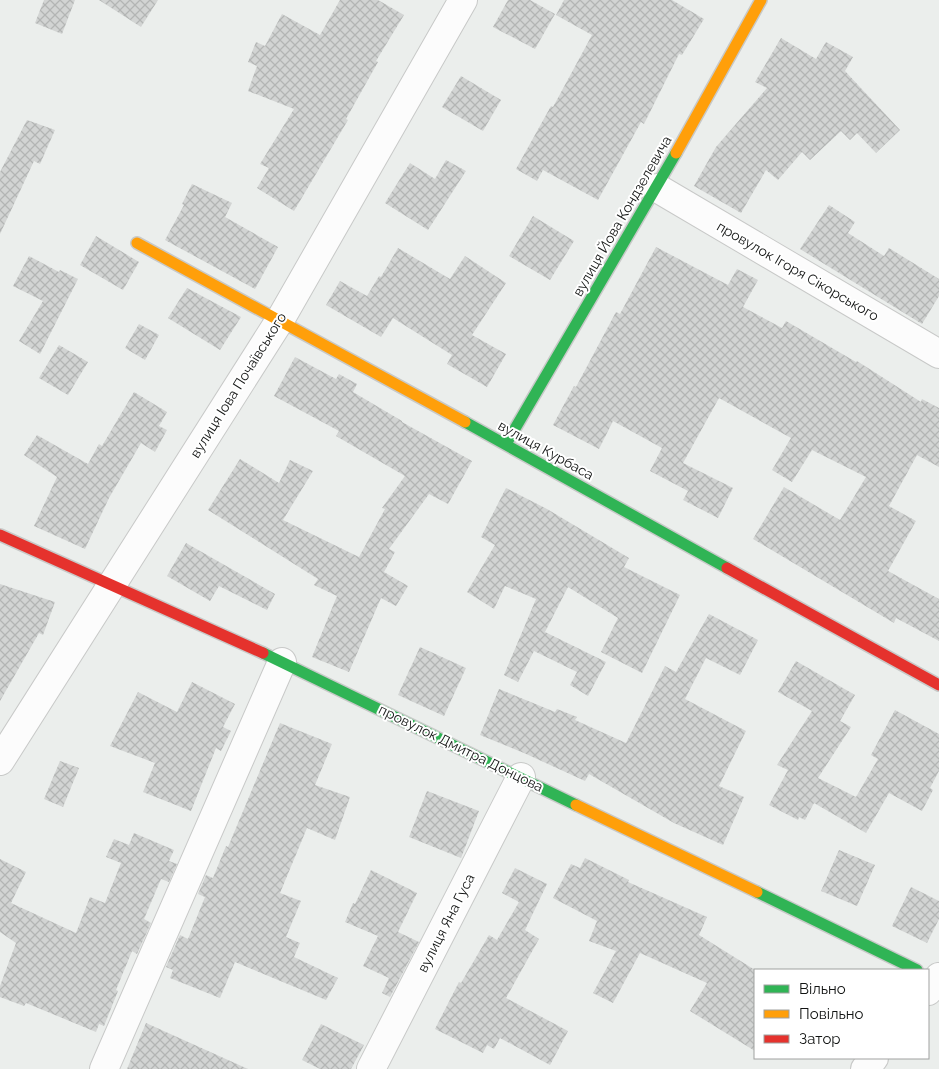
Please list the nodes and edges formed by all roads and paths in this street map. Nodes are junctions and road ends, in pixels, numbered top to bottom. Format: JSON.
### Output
{"nodes":[{"id":1,"x":463,"y":0,"type":"edge"},
{"id":2,"x":761,"y":0,"type":"edge"},
{"id":3,"x":657,"y":188,"type":"junction"},
{"id":4,"x":137,"y":243,"type":"dead end"},
{"id":5,"x":280,"y":320,"type":"junction"},
{"id":6,"x":939,"y":354,"type":"edge"},
{"id":7,"x":506,"y":444,"type":"junction"},
{"id":8,"x":0,"y":535,"type":"edge"},
{"id":9,"x":112,"y":584,"type":"junction"},
{"id":10,"x":282,"y":662,"type":"junction"},
{"id":11,"x":939,"y":685,"type":"edge"},
{"id":12,"x":0,"y":761,"type":"edge"},
{"id":13,"x":521,"y":776,"type":"junction"},
{"id":14,"x":910,"y":969,"type":"edge"},
{"id":15,"x":873,"y":1059,"type":"edge"},
{"id":16,"x":104,"y":1069,"type":"edge"},
{"id":17,"x":371,"y":1069,"type":"edge"},
{"id":18,"x":865,"y":1069,"type":"edge"}],
"edges":[{"from":1,"to":5,"type":"street","name":"вулиця Іова Почаївського"},
{"from":2,"to":3,"type":"street","name":"вулиця Йова Кондзелевича"},
{"from":3,"to":6,"type":"street","name":"провулок Ігоря Сікорського"},
{"from":3,"to":7,"type":"street","name":"вулиця Йова Кондзелевича"},
{"from":4,"to":5,"type":"street","name":"вулиця Курбаса"},
{"from":5,"to":7,"type":"street","name":"вулиця Курбаса"},
{"from":5,"to":9,"type":"street","name":"вулиця Іова Почаївського"},
{"from":7,"to":11,"type":"street","name":"вулиця Курбаса"},
{"from":8,"to":9,"type":"street","name":"провулок Дмитра Донцова"},
{"from":9,"to":10,"type":"street","name":"провулок Дмитра Донцова"},
{"from":9,"to":12,"type":"street","name":"вулиця Іова Почаївського"},
{"from":10,"to":13,"type":"street","name":"провулок Дмитра Донцова"},
{"from":10,"to":16,"type":"street"},
{"from":13,"to":14,"type":"street","name":"провулок Дмитра Донцова"},
{"from":13,"to":17,"type":"street","name":"вулиця Яна Гуса"},
{"from":15,"to":18,"type":"street"}]}
